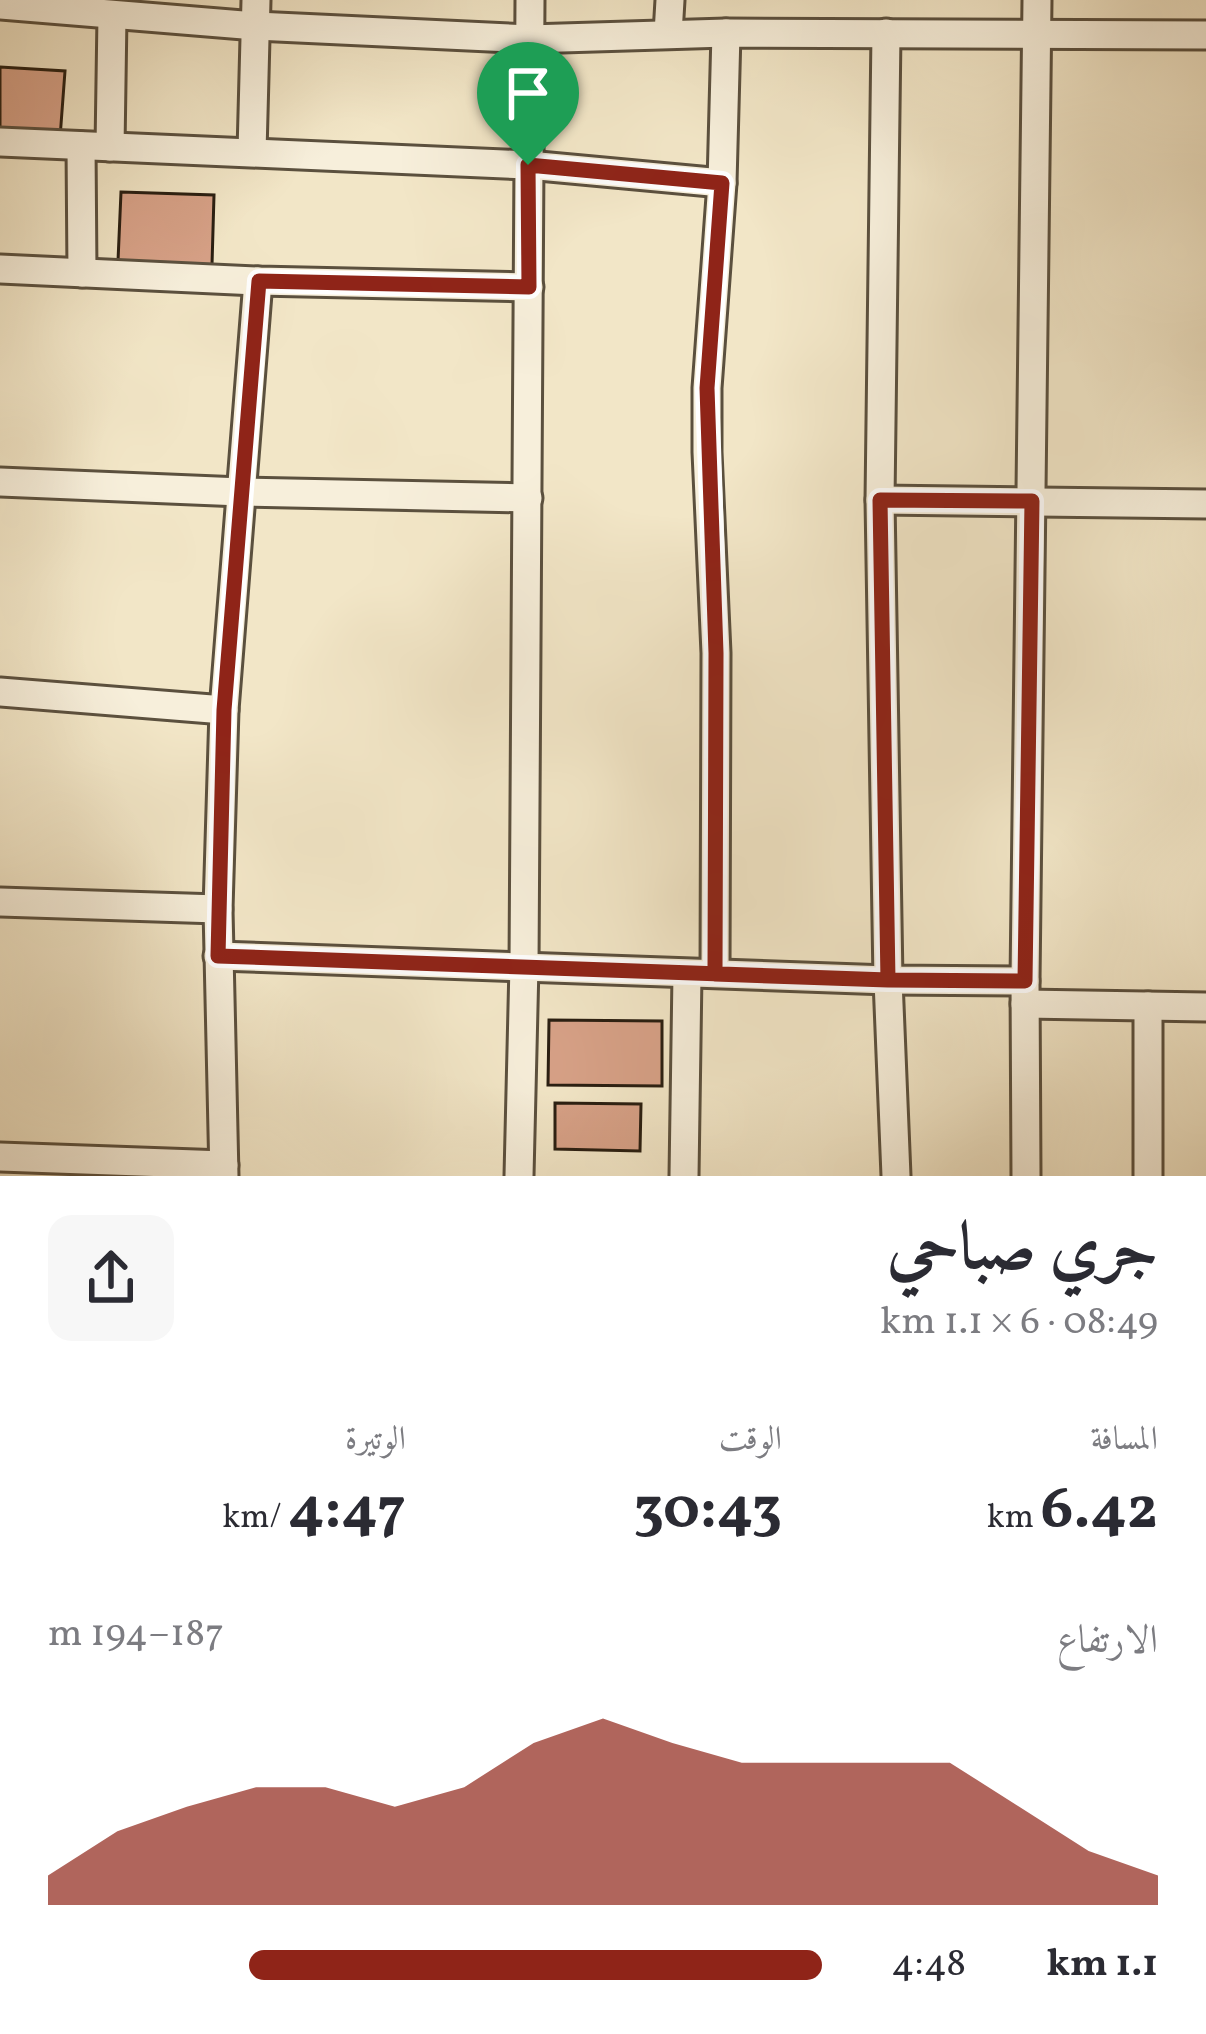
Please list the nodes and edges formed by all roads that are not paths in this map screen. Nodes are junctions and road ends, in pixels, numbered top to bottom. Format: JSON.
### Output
{"nodes":[{"id":1,"x":530,"y":0,"type":"edge"},
{"id":2,"x":670,"y":0,"type":"edge"},
{"id":3,"x":1036,"y":0,"type":"edge"},
{"id":4,"x":0,"y":5,"type":"edge"},
{"id":5,"x":256,"y":13,"type":"edge"},
{"id":6,"x":112,"y":16,"type":"junction"},
{"id":7,"x":726,"y":33,"type":"junction"},
{"id":8,"x":886,"y":33,"type":"junction"},
{"id":9,"x":1037,"y":33,"type":"junction"},
{"id":10,"x":668,"y":34,"type":"junction"},
{"id":11,"x":1206,"y":35,"type":"edge"},
{"id":12,"x":529,"y":39,"type":"junction"},
{"id":13,"x":0,"y":142,"type":"edge"},
{"id":14,"x":96,"y":147,"type":"junction"},
{"id":15,"x":252,"y":152,"type":"junction"},
{"id":16,"x":528,"y":165,"type":"junction"},
{"id":17,"x":722,"y":183,"type":"junction"},
{"id":18,"x":0,"y":269,"type":"edge"},
{"id":19,"x":82,"y":273,"type":"junction"},
{"id":20,"x":259,"y":281,"type":"junction"},
{"id":21,"x":529,"y":287,"type":"junction"},
{"id":22,"x":0,"y":482,"type":"edge"},
{"id":23,"x":241,"y":492,"type":"junction"},
{"id":24,"x":528,"y":498,"type":"junction"},
{"id":25,"x":880,"y":500,"type":"junction"},
{"id":26,"x":1032,"y":501,"type":"junction"},
{"id":27,"x":1206,"y":504,"type":"edge"},
{"id":28,"x":0,"y":692,"type":"edge"},
{"id":29,"x":224,"y":710,"type":"junction"},
{"id":30,"x":0,"y":902,"type":"edge"},
{"id":31,"x":218,"y":909,"type":"junction"},
{"id":32,"x":218,"y":956,"type":"junction"},
{"id":33,"x":524,"y":965,"type":"junction"},
{"id":34,"x":701,"y":974,"type":"junction"},
{"id":35,"x":888,"y":980,"type":"junction"},
{"id":36,"x":1025,"y":992,"type":"junction"},
{"id":37,"x":1148,"y":1006,"type":"junction"},
{"id":38,"x":1206,"y":1007,"type":"edge"},
{"id":39,"x":0,"y":1157,"type":"edge"},
{"id":40,"x":224,"y":1171,"type":"edge"},
{"id":41,"x":519,"y":1176,"type":"edge"},
{"id":42,"x":684,"y":1176,"type":"edge"},
{"id":43,"x":896,"y":1176,"type":"edge"},
{"id":44,"x":1025,"y":1176,"type":"edge"},
{"id":45,"x":1148,"y":1176,"type":"edge"}],
"edges":[{"from":1,"to":12,"type":"street"},
{"from":2,"to":10,"type":"street"},
{"from":3,"to":9,"type":"street"},
{"from":4,"to":6,"type":"street"},
{"from":5,"to":6,"type":"street"},
{"from":5,"to":12,"type":"street"},
{"from":5,"to":15,"type":"street"},
{"from":6,"to":14,"type":"street"},
{"from":7,"to":8,"type":"street"},
{"from":7,"to":10,"type":"street"},
{"from":7,"to":17,"type":"street"},
{"from":8,"to":9,"type":"street"},
{"from":8,"to":25,"type":"street"},
{"from":9,"to":11,"type":"street"},
{"from":9,"to":26,"type":"street"},
{"from":10,"to":12,"type":"street"},
{"from":12,"to":16,"type":"street"},
{"from":13,"to":14,"type":"street"},
{"from":14,"to":15,"type":"street"},
{"from":14,"to":19,"type":"street"},
{"from":15,"to":16,"type":"street"},
{"from":16,"to":17,"type":"street"},
{"from":16,"to":21,"type":"street"},
{"from":17,"to":34,"type":"street"},
{"from":18,"to":19,"type":"street"},
{"from":19,"to":20,"type":"street"},
{"from":20,"to":21,"type":"street"},
{"from":20,"to":23,"type":"street"},
{"from":21,"to":24,"type":"street"},
{"from":22,"to":23,"type":"street"},
{"from":23,"to":24,"type":"street"},
{"from":23,"to":29,"type":"street"},
{"from":24,"to":33,"type":"street"},
{"from":25,"to":26,"type":"street"},
{"from":25,"to":35,"type":"street"},
{"from":26,"to":27,"type":"street"},
{"from":26,"to":36,"type":"street"},
{"from":28,"to":29,"type":"street"},
{"from":29,"to":31,"type":"street"},
{"from":30,"to":31,"type":"street"},
{"from":31,"to":32,"type":"street"},
{"from":32,"to":33,"type":"street"},
{"from":32,"to":40,"type":"street"},
{"from":33,"to":34,"type":"street"},
{"from":33,"to":41,"type":"street"},
{"from":34,"to":35,"type":"street"},
{"from":34,"to":42,"type":"street"},
{"from":35,"to":36,"type":"street"},
{"from":35,"to":43,"type":"street"},
{"from":36,"to":37,"type":"street"},
{"from":36,"to":44,"type":"street"},
{"from":37,"to":38,"type":"street"},
{"from":37,"to":45,"type":"street"},
{"from":39,"to":40,"type":"street"}]}
